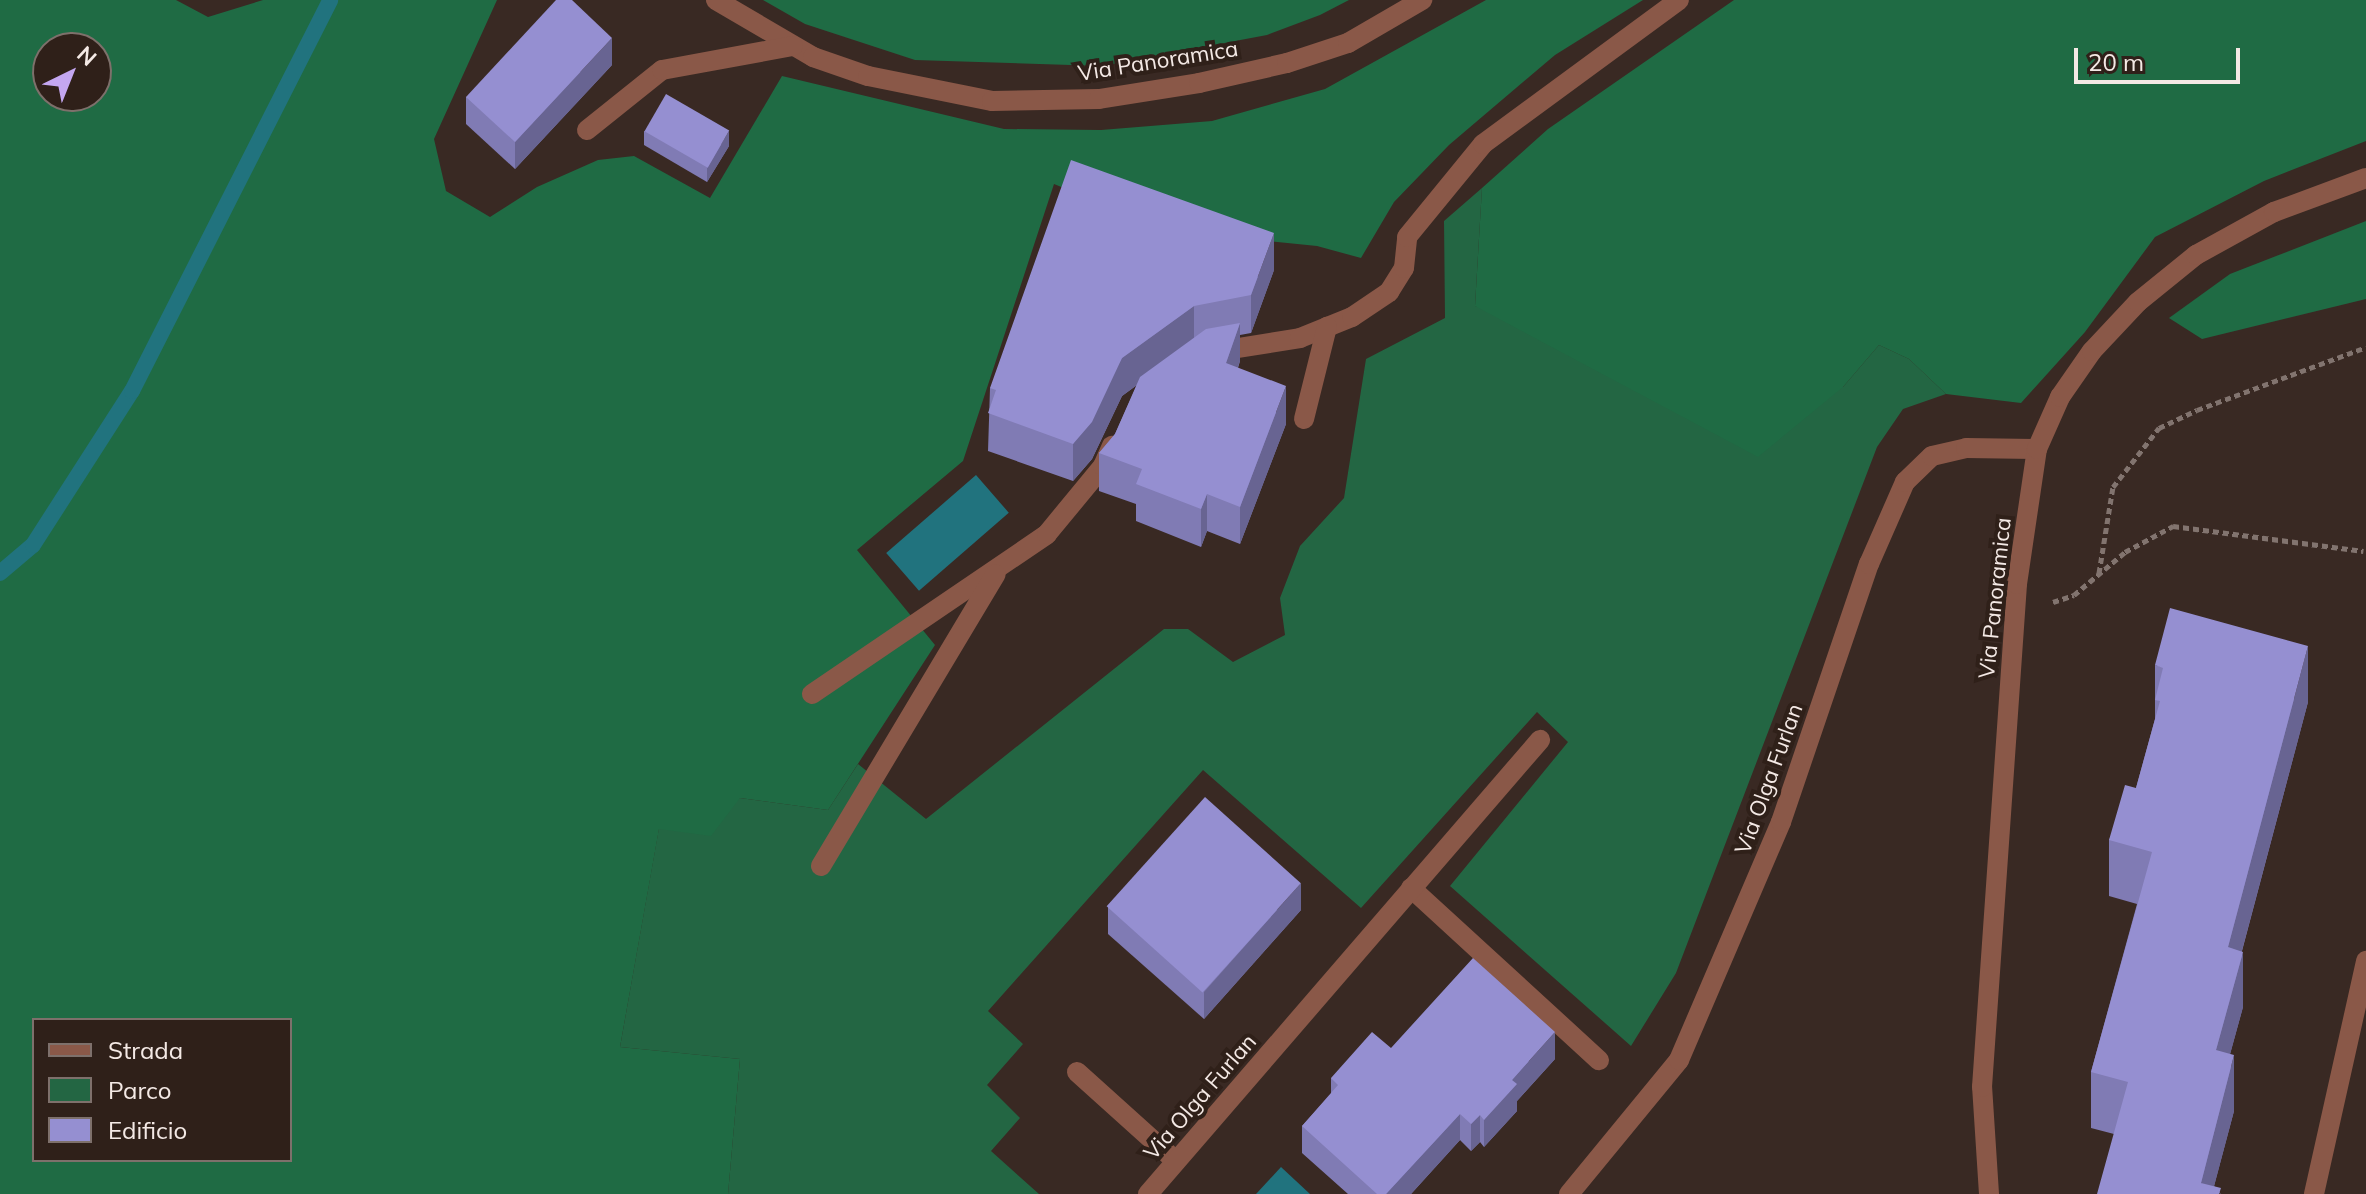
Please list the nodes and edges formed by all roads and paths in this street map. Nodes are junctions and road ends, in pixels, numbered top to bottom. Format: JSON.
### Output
{"nodes":[{"id":1,"x":716,"y":0,"type":"edge"},
{"id":2,"x":1422,"y":0,"type":"edge"},
{"id":3,"x":1679,"y":0,"type":"edge"},
{"id":4,"x":793,"y":46,"type":"junction"},
{"id":5,"x":587,"y":130,"type":"dead end"},
{"id":6,"x":2366,"y":178,"type":"edge"},
{"id":7,"x":1327,"y":327,"type":"junction"},
{"id":8,"x":2366,"y":347,"type":"edge"},
{"id":9,"x":1189,"y":363,"type":"edge"},
{"id":10,"x":1304,"y":419,"type":"dead end"},
{"id":11,"x":1119,"y":430,"type":"edge"},
{"id":12,"x":2037,"y":449,"type":"junction"},
{"id":13,"x":2363,"y":551,"type":"dead end"},
{"id":14,"x":1000,"y":567,"type":"junction"},
{"id":15,"x":2099,"y":573,"type":"junction"},
{"id":16,"x":2015,"y":616,"type":"junction"},
{"id":17,"x":812,"y":694,"type":"dead end"},
{"id":18,"x":1540,"y":740,"type":"dead end"},
{"id":19,"x":821,"y":866,"type":"dead end"},
{"id":20,"x":1411,"y":888,"type":"junction"},
{"id":21,"x":2366,"y":961,"type":"edge"},
{"id":22,"x":1599,"y":1060,"type":"dead end"},
{"id":23,"x":1077,"y":1072,"type":"dead end"},
{"id":24,"x":1176,"y":1161,"type":"junction"},
{"id":25,"x":1148,"y":1194,"type":"edge"},
{"id":26,"x":1569,"y":1194,"type":"edge"},
{"id":27,"x":1989,"y":1194,"type":"edge"},
{"id":28,"x":2314,"y":1194,"type":"edge"}],
"edges":[{"from":1,"to":4,"type":"street","name":"Via Panoramica"},
{"from":2,"to":4,"type":"street","name":"Via Panoramica"},
{"from":3,"to":7,"type":"street"},
{"from":4,"to":5,"type":"street"},
{"from":6,"to":12,"type":"street","name":"Via Panoramica"},
{"from":7,"to":9,"type":"street"},
{"from":7,"to":10,"type":"street"},
{"from":8,"to":15,"type":"path"},
{"from":11,"to":14,"type":"street"},
{"from":12,"to":16,"type":"street","name":"Via Panoramica"},
{"from":12,"to":26,"type":"street","name":"Via Olga Furlan"},
{"from":13,"to":15,"type":"path"},
{"from":14,"to":17,"type":"street"},
{"from":14,"to":19,"type":"street"},
{"from":15,"to":16,"type":"path"},
{"from":16,"to":27,"type":"street","name":"Via Panoramica"},
{"from":18,"to":20,"type":"street","name":"Via Olga Furlan"},
{"from":20,"to":22,"type":"street"},
{"from":20,"to":24,"type":"street","name":"Via Olga Furlan"},
{"from":21,"to":28,"type":"street"},
{"from":23,"to":24,"type":"street"},
{"from":24,"to":25,"type":"street","name":"Via Olga Furlan"}]}
